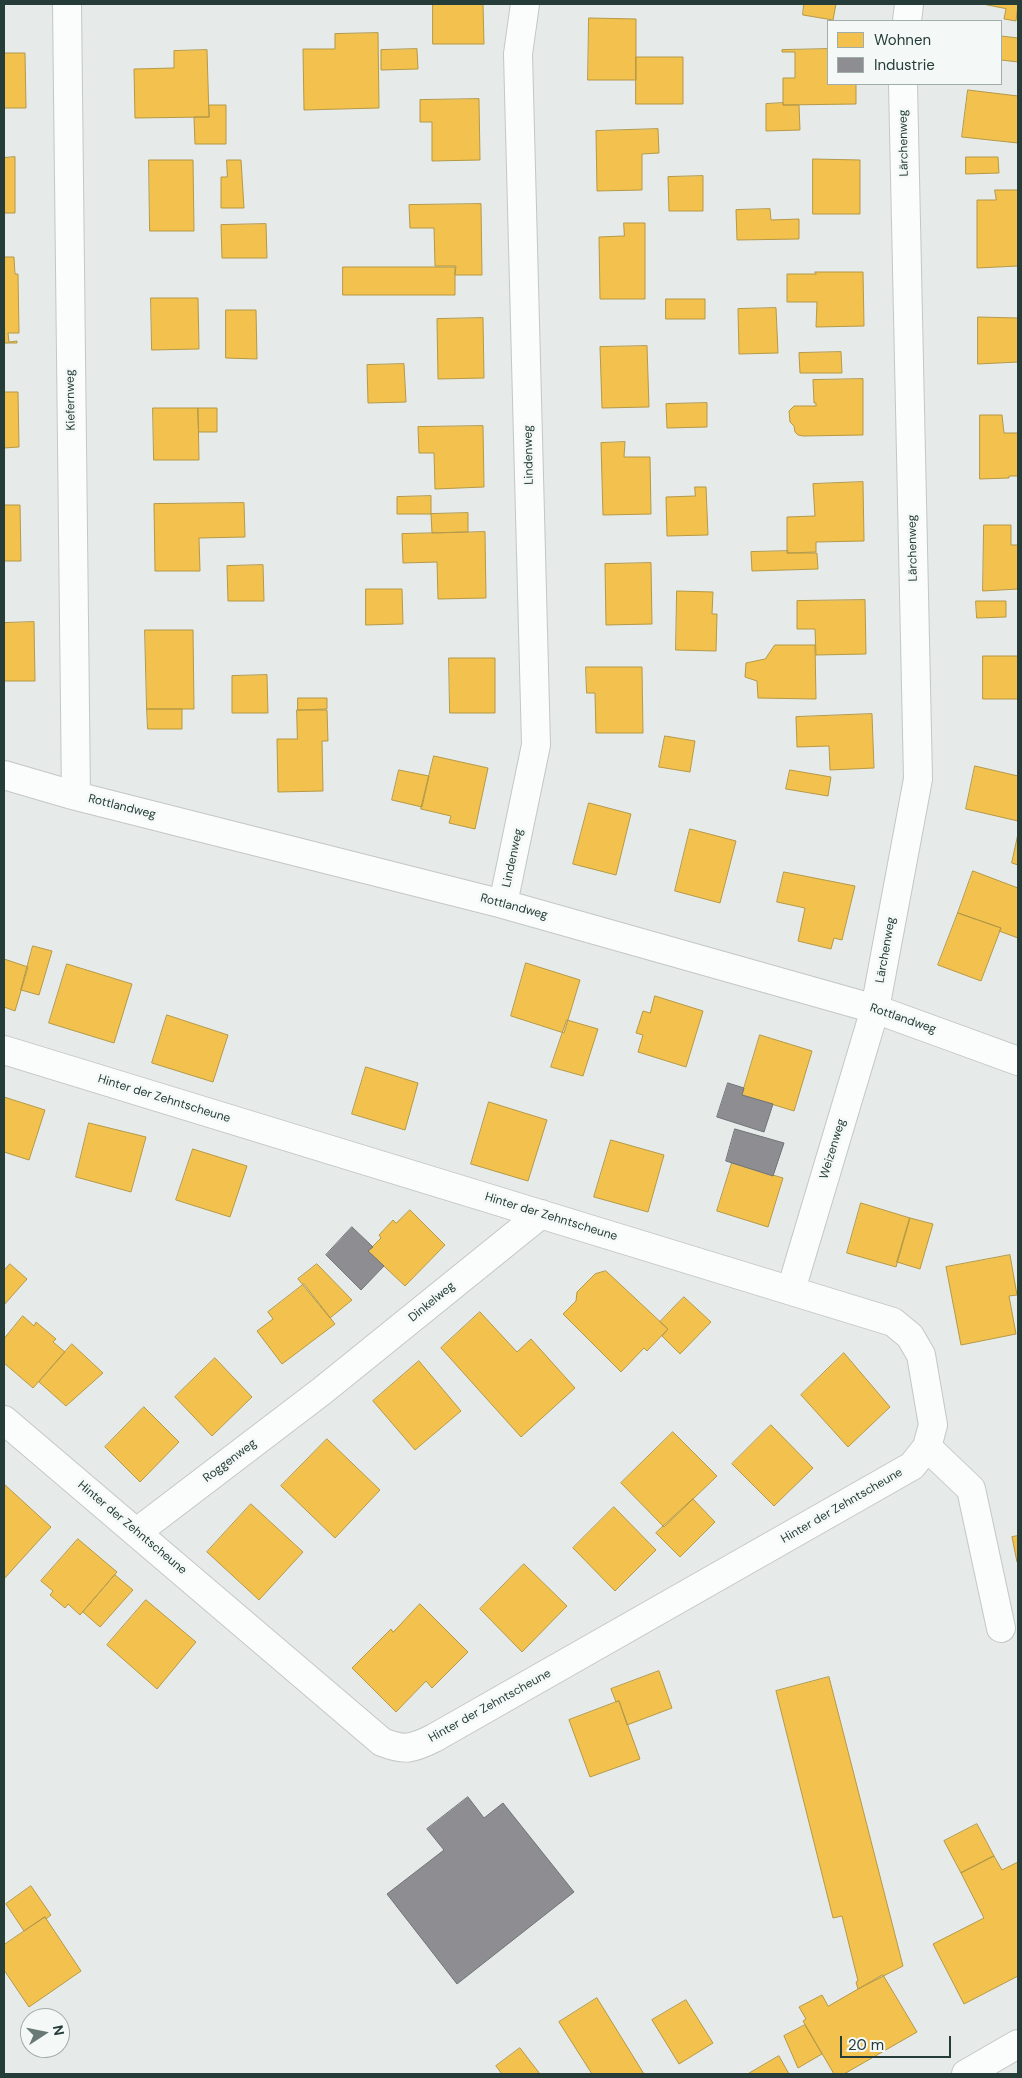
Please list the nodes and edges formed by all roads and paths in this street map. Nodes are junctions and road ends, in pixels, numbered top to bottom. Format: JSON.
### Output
{"nodes":[{"id":1,"x":67,"y":4,"type":"edge"},
{"id":2,"x":525,"y":4,"type":"edge"},
{"id":3,"x":909,"y":4,"type":"edge"},
{"id":4,"x":907,"y":20,"type":"edge"},
{"id":5,"x":902,"y":85,"type":"edge"},
{"id":6,"x":4,"y":775,"type":"edge"},
{"id":7,"x":76,"y":796,"type":"junction"},
{"id":8,"x":503,"y":904,"type":"junction"},
{"id":9,"x":875,"y":1009,"type":"junction"},
{"id":10,"x":4,"y":1050,"type":"edge"},
{"id":11,"x":1018,"y":1060,"type":"edge"},
{"id":12,"x":541,"y":1214,"type":"junction"},
{"id":13,"x":791,"y":1290,"type":"junction"},
{"id":14,"x":322,"y":1391,"type":"joint"},
{"id":15,"x":4,"y":1420,"type":"edge"},
{"id":16,"x":927,"y":1447,"type":"junction"},
{"id":17,"x":138,"y":1532,"type":"junction"},
{"id":18,"x":1001,"y":1628,"type":"dead end"},
{"id":19,"x":1018,"y":2044,"type":"edge"},
{"id":20,"x":966,"y":2074,"type":"edge"}],
"edges":[{"from":1,"to":7,"type":"street","name":"Kiefernweg"},
{"from":2,"to":8,"type":"street","name":"Lindenweg"},
{"from":3,"to":4,"type":"street"},
{"from":5,"to":9,"type":"street","name":"Lärchenweg"},
{"from":6,"to":7,"type":"street","name":"Rottlandweg"},
{"from":7,"to":8,"type":"street","name":"Rottlandweg"},
{"from":8,"to":9,"type":"street","name":"Rottlandweg"},
{"from":9,"to":11,"type":"street","name":"Rottlandweg"},
{"from":9,"to":13,"type":"street","name":"Weizenweg"},
{"from":10,"to":12,"type":"street","name":"Hinter der Zehntscheune"},
{"from":12,"to":13,"type":"street","name":"Hinter der Zehntscheune"},
{"from":12,"to":14,"type":"street","name":"Dinkelweg"},
{"from":13,"to":16,"type":"street","name":"Hinter der Zehntscheune"},
{"from":14,"to":17,"type":"street","name":"Roggenweg"},
{"from":15,"to":17,"type":"street","name":"Hinter der Zehntscheune"},
{"from":16,"to":17,"type":"street","name":"Hinter der Zehntscheune"},
{"from":16,"to":18,"type":"street"},
{"from":19,"to":20,"type":"street"}]}
